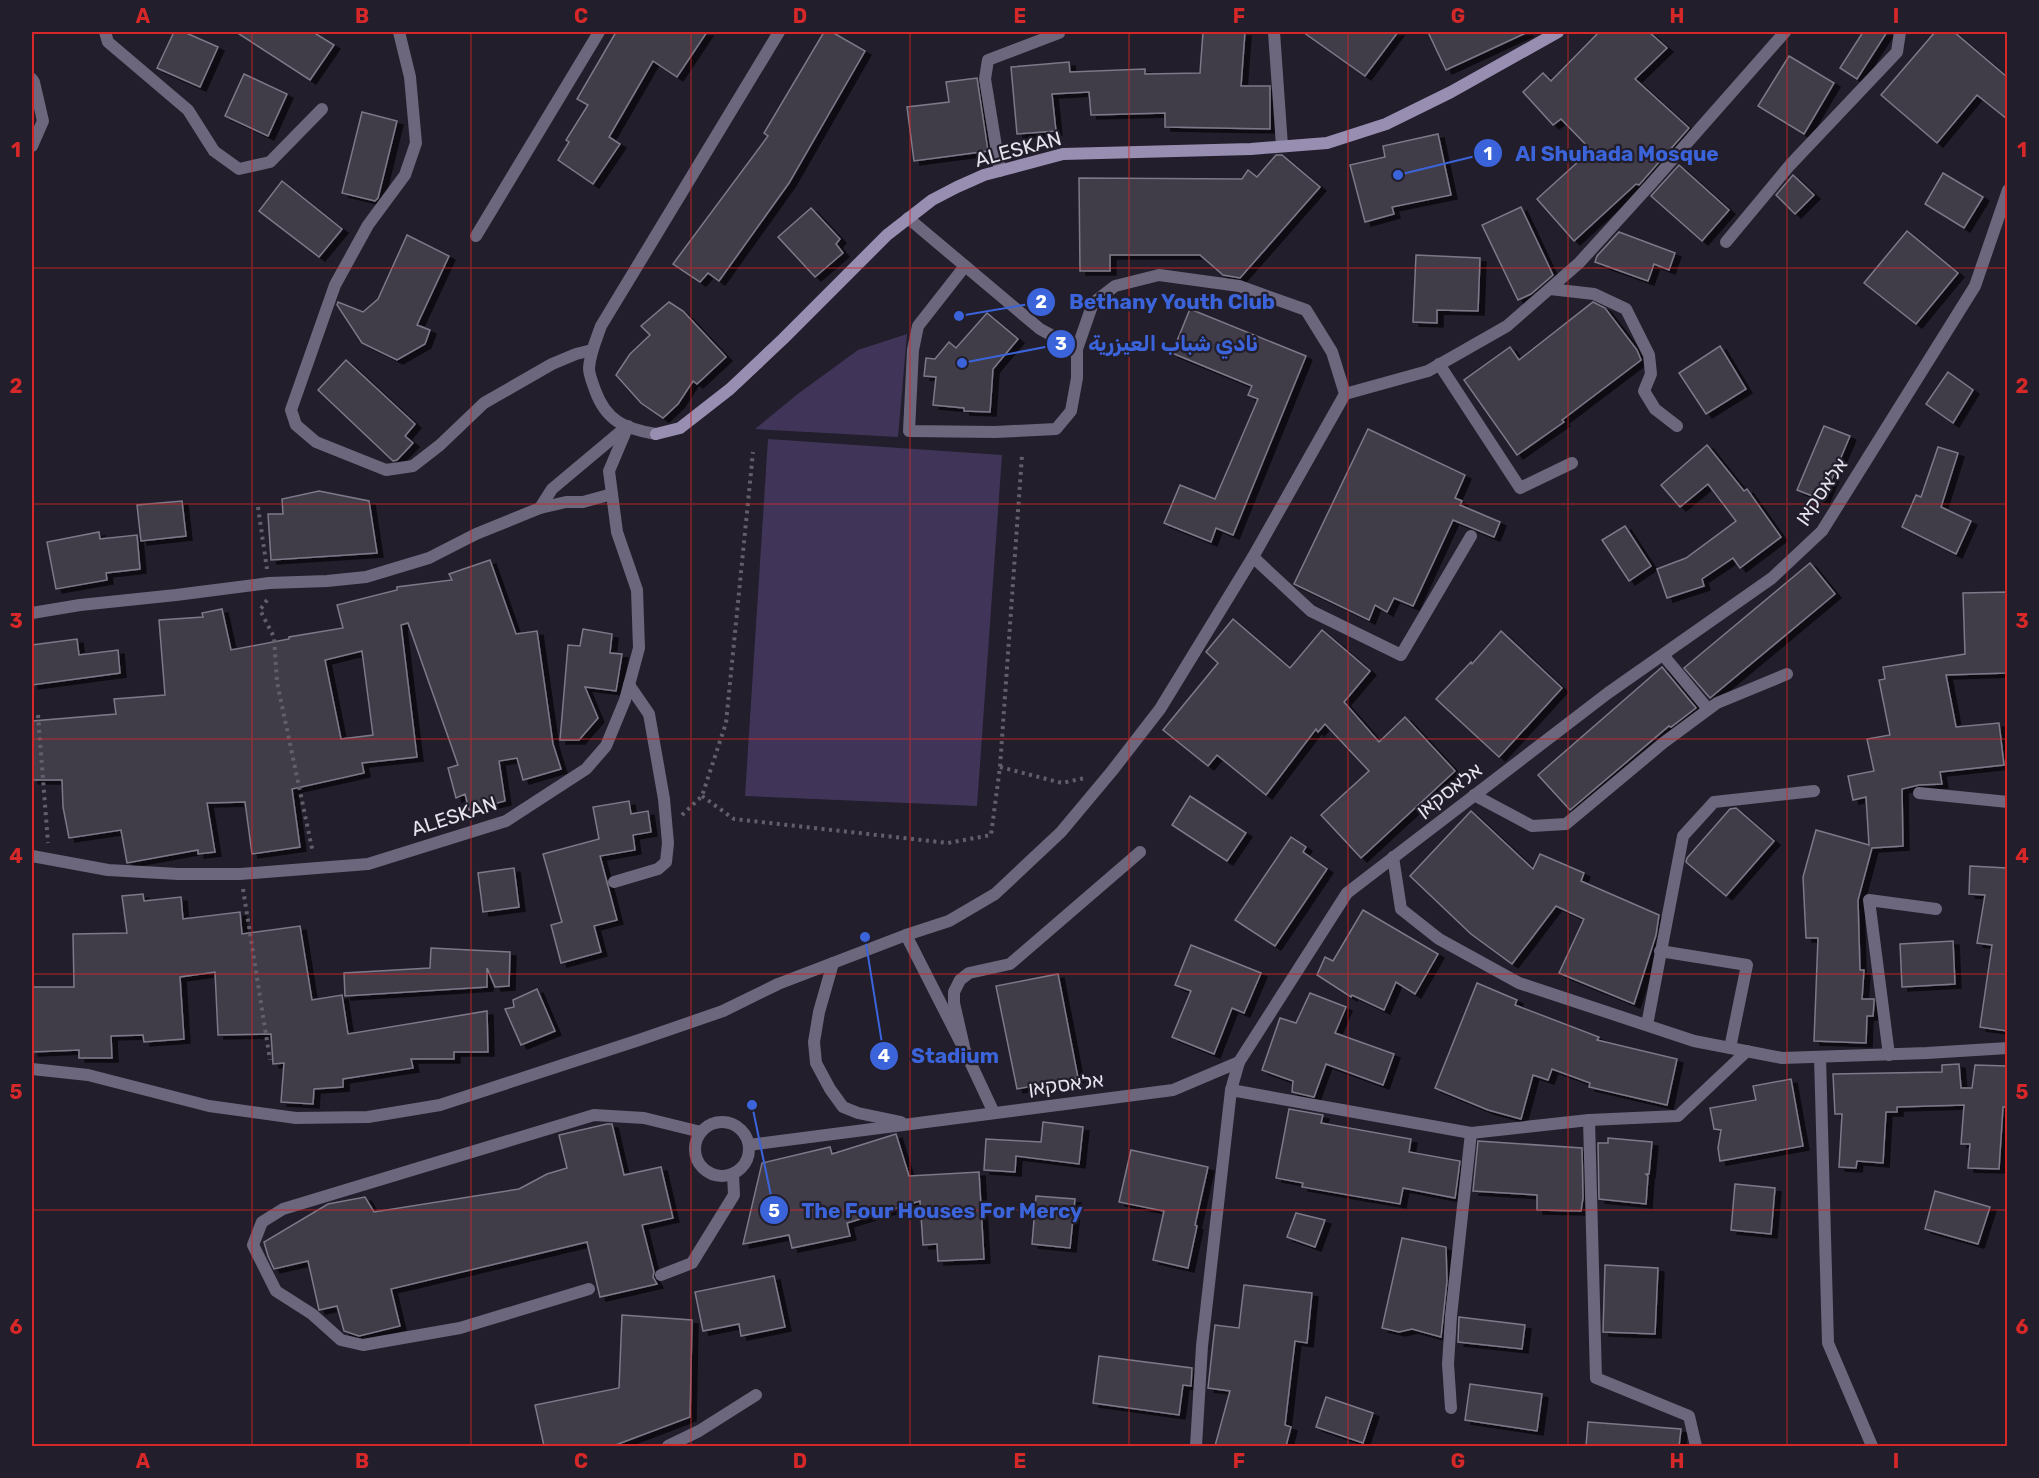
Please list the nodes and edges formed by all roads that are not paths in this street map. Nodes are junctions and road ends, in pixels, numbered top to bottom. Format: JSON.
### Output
{"nodes":[{"id":1,"x":105,"y":32,"type":"edge"},
{"id":2,"x":399,"y":32,"type":"edge"},
{"id":3,"x":599,"y":32,"type":"edge"},
{"id":4,"x":779,"y":32,"type":"edge"},
{"id":5,"x":1059,"y":32,"type":"edge"},
{"id":6,"x":1274,"y":32,"type":"edge"},
{"id":7,"x":1558,"y":32,"type":"edge"},
{"id":8,"x":1785,"y":32,"type":"edge"},
{"id":9,"x":1900,"y":32,"type":"edge"},
{"id":10,"x":32,"y":79,"type":"edge"},
{"id":11,"x":322,"y":109,"type":"dead end"},
{"id":12,"x":32,"y":146,"type":"edge"},
{"id":13,"x":1282,"y":146,"type":"junction"},
{"id":14,"x":1000,"y":171,"type":"junction"},
{"id":15,"x":2007,"y":190,"type":"edge"},
{"id":16,"x":908,"y":218,"type":"junction"},
{"id":17,"x":476,"y":236,"type":"dead end"},
{"id":18,"x":1726,"y":242,"type":"dead end"},
{"id":19,"x":965,"y":266,"type":"junction"},
{"id":20,"x":1550,"y":289,"type":"junction"},
{"id":21,"x":1077,"y":349,"type":"junction"},
{"id":22,"x":592,"y":350,"type":"junction"},
{"id":23,"x":1438,"y":364,"type":"junction"},
{"id":24,"x":1345,"y":394,"type":"junction"},
{"id":25,"x":628,"y":426,"type":"junction"},
{"id":26,"x":1677,"y":426,"type":"dead end"},
{"id":27,"x":1572,"y":463,"type":"dead end"},
{"id":28,"x":612,"y":494,"type":"junction"},
{"id":29,"x":540,"y":508,"type":"junction"},
{"id":30,"x":1471,"y":536,"type":"dead end"},
{"id":31,"x":1253,"y":557,"type":"junction"},
{"id":32,"x":32,"y":613,"type":"edge"},
{"id":33,"x":1663,"y":655,"type":"junction"},
{"id":34,"x":1787,"y":674,"type":"dead end"},
{"id":35,"x":629,"y":685,"type":"junction"},
{"id":36,"x":1708,"y":709,"type":"junction"},
{"id":37,"x":1814,"y":791,"type":"dead end"},
{"id":38,"x":1919,"y":793,"type":"dead end"},
{"id":39,"x":1474,"y":795,"type":"junction"},
{"id":40,"x":2007,"y":802,"type":"edge"},
{"id":41,"x":1140,"y":852,"type":"dead end"},
{"id":42,"x":32,"y":856,"type":"edge"},
{"id":43,"x":1394,"y":856,"type":"junction"},
{"id":44,"x":614,"y":882,"type":"dead end"},
{"id":45,"x":1936,"y":909,"type":"dead end"},
{"id":46,"x":906,"y":935,"type":"junction"},
{"id":47,"x":1660,"y":951,"type":"junction"},
{"id":48,"x":833,"y":963,"type":"junction"},
{"id":49,"x":1647,"y":1025,"type":"junction"},
{"id":50,"x":1730,"y":1048,"type":"junction"},
{"id":51,"x":2007,"y":1048,"type":"edge"},
{"id":52,"x":965,"y":1051,"type":"junction"},
{"id":53,"x":1747,"y":1051,"type":"junction"},
{"id":54,"x":1889,"y":1055,"type":"junction"},
{"id":55,"x":1820,"y":1057,"type":"junction"},
{"id":56,"x":1239,"y":1062,"type":"junction"},
{"id":57,"x":32,"y":1069,"type":"edge"},
{"id":58,"x":1231,"y":1090,"type":"junction"},
{"id":59,"x":994,"y":1113,"type":"junction"},
{"id":60,"x":1589,"y":1120,"type":"junction"},
{"id":61,"x":910,"y":1124,"type":"junction"},
{"id":62,"x":700,"y":1132,"type":"junction"},
{"id":63,"x":1471,"y":1133,"type":"junction"},
{"id":64,"x":749,"y":1144,"type":"junction"},
{"id":65,"x":733,"y":1174,"type":"junction"},
{"id":66,"x":661,"y":1275,"type":"dead end"},
{"id":67,"x":589,"y":1289,"type":"dead end"},
{"id":68,"x":756,"y":1395,"type":"dead end"},
{"id":69,"x":1451,"y":1408,"type":"dead end"},
{"id":70,"x":668,"y":1446,"type":"edge"},
{"id":71,"x":1196,"y":1446,"type":"edge"},
{"id":72,"x":1696,"y":1446,"type":"edge"},
{"id":73,"x":1872,"y":1446,"type":"edge"}],
"edges":[{"from":1,"to":11,"type":"street"},
{"from":2,"to":22,"type":"street"},
{"from":3,"to":17,"type":"street"},
{"from":4,"to":22,"type":"street","name":"ALESKAN"},
{"from":5,"to":14,"type":"street"},
{"from":6,"to":13,"type":"street"},
{"from":7,"to":13,"type":"street","name":"ALESKAN"},
{"from":8,"to":20,"type":"street"},
{"from":9,"to":18,"type":"street"},
{"from":10,"to":12,"type":"street"},
{"from":13,"to":14,"type":"street","name":"ALESKAN"},
{"from":14,"to":16,"type":"street","name":"ALESKAN"},
{"from":15,"to":33,"type":"street","name":"אלאסקאן"},
{"from":16,"to":19,"type":"street"},
{"from":16,"to":25,"type":"street","name":"ALESKAN"},
{"from":19,"to":21,"type":"street"},
{"from":19,"to":21,"type":"street"},
{"from":20,"to":23,"type":"street"},
{"from":20,"to":26,"type":"street"},
{"from":21,"to":24,"type":"street"},
{"from":22,"to":25,"type":"street","name":"ALESKAN"},
{"from":23,"to":24,"type":"street"},
{"from":23,"to":27,"type":"street"},
{"from":24,"to":31,"type":"street"},
{"from":25,"to":28,"type":"street","name":"ALESKAN"},
{"from":25,"to":29,"type":"street"},
{"from":28,"to":29,"type":"street"},
{"from":28,"to":35,"type":"street","name":"ALESKAN"},
{"from":29,"to":32,"type":"street"},
{"from":30,"to":31,"type":"street"},
{"from":31,"to":46,"type":"street"},
{"from":33,"to":36,"type":"street"},
{"from":33,"to":39,"type":"street","name":"אלאסקאן"},
{"from":34,"to":36,"type":"street"},
{"from":35,"to":42,"type":"street","name":"ALESKAN"},
{"from":35,"to":44,"type":"street"},
{"from":36,"to":39,"type":"street"},
{"from":37,"to":47,"type":"street"},
{"from":38,"to":40,"type":"street"},
{"from":39,"to":43,"type":"street","name":"אלאסקאן"},
{"from":41,"to":52,"type":"street"},
{"from":43,"to":49,"type":"street"},
{"from":43,"to":56,"type":"street","name":"אלאסקאן"},
{"from":45,"to":54,"type":"street"},
{"from":46,"to":48,"type":"street"},
{"from":46,"to":52,"type":"street"},
{"from":47,"to":49,"type":"street"},
{"from":47,"to":50,"type":"street"},
{"from":48,"to":57,"type":"street"},
{"from":48,"to":61,"type":"street"},
{"from":49,"to":50,"type":"street"},
{"from":50,"to":53,"type":"street"},
{"from":51,"to":54,"type":"street"},
{"from":52,"to":59,"type":"street"},
{"from":53,"to":55,"type":"street"},
{"from":53,"to":60,"type":"street"},
{"from":54,"to":55,"type":"street"},
{"from":55,"to":73,"type":"street"},
{"from":56,"to":58,"type":"street"},
{"from":56,"to":59,"type":"street","name":"אלאסקאן"},
{"from":58,"to":63,"type":"street"},
{"from":58,"to":71,"type":"street"},
{"from":59,"to":61,"type":"street","name":"אלאסקאן"},
{"from":60,"to":63,"type":"street"},
{"from":60,"to":72,"type":"street"},
{"from":61,"to":64,"type":"street","name":"אלאסקאן"},
{"from":62,"to":64,"type":"street"},
{"from":62,"to":65,"type":"street"},
{"from":62,"to":67,"type":"street"},
{"from":63,"to":69,"type":"street"},
{"from":64,"to":65,"type":"street"},
{"from":65,"to":66,"type":"street"},
{"from":68,"to":70,"type":"street"}]}
